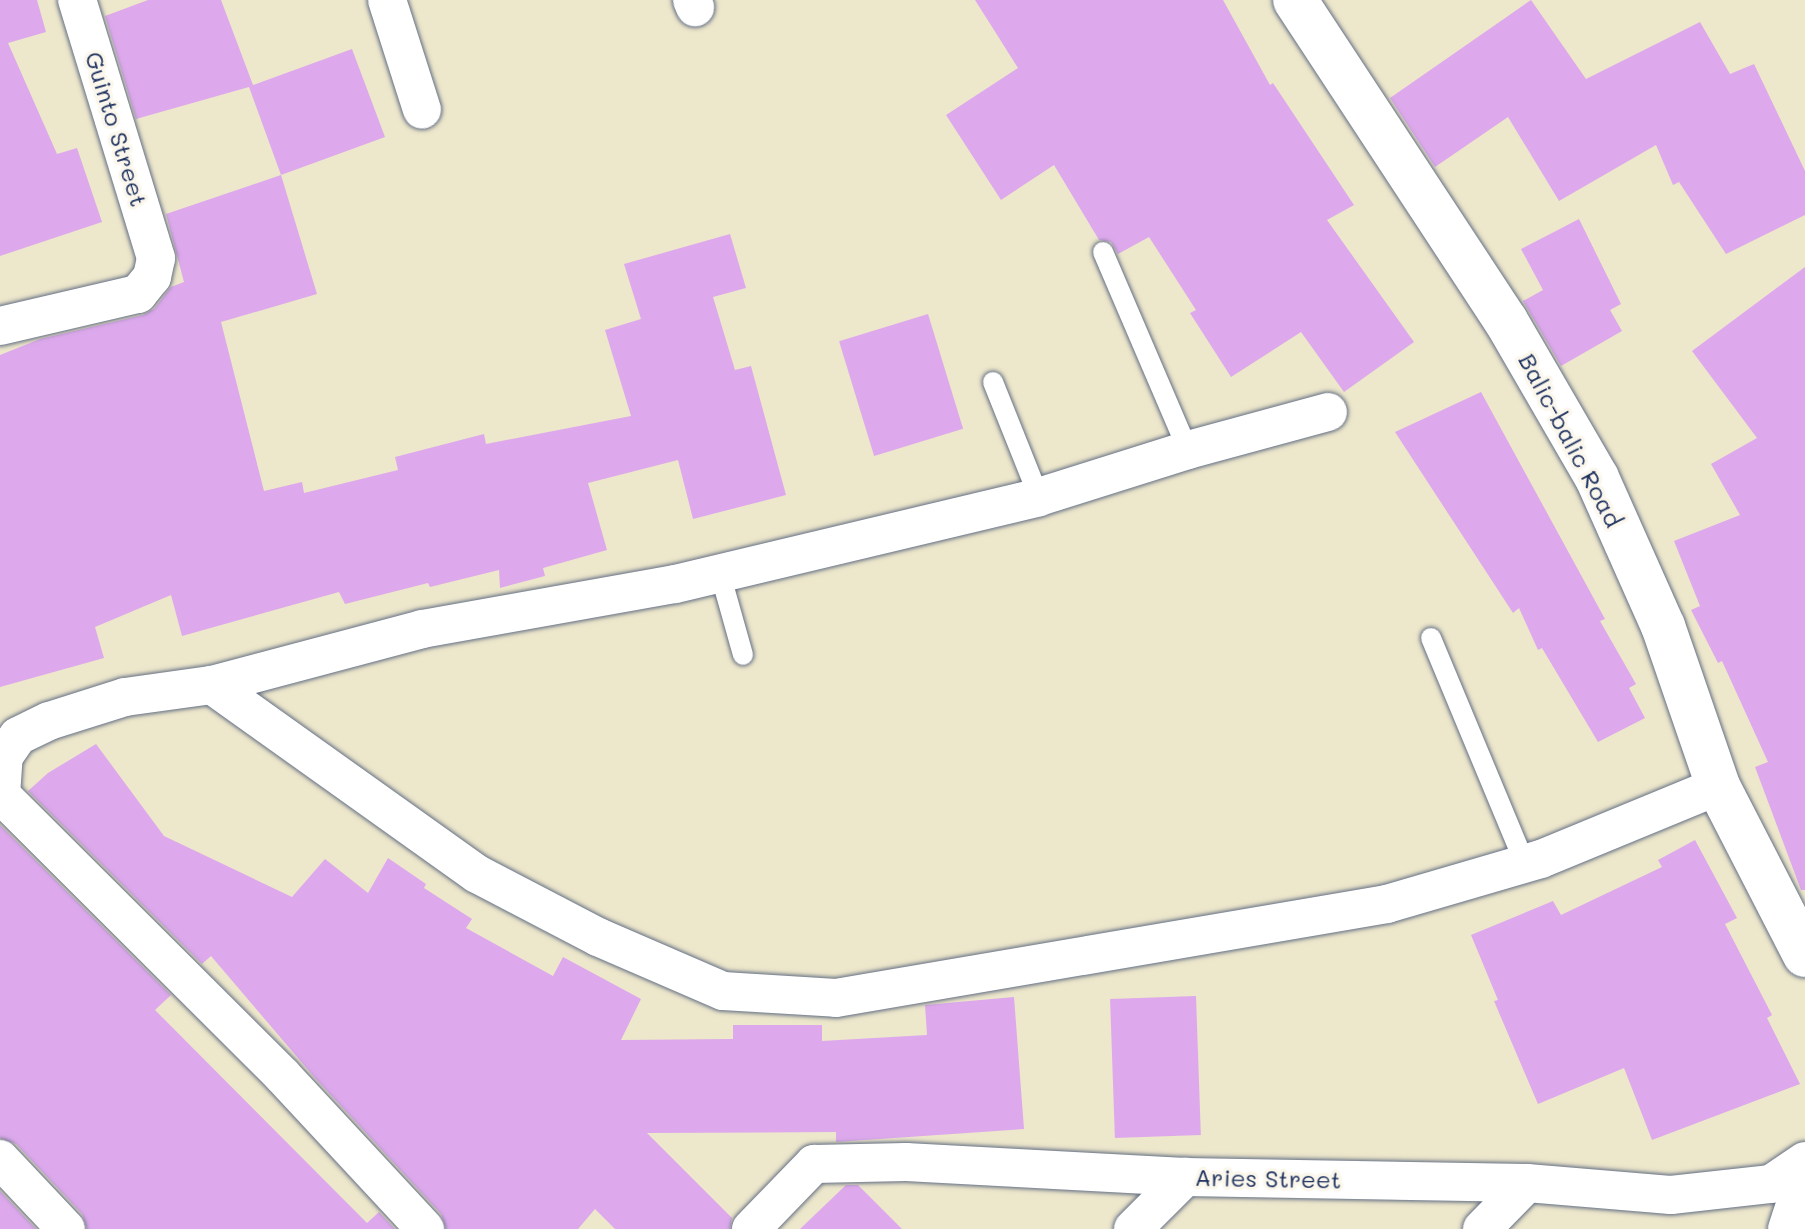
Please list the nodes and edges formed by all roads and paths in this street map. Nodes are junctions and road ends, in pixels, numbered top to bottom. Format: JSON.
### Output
{"nodes":[{"id":1,"x":77,"y":0,"type":"edge"},
{"id":2,"x":387,"y":0,"type":"edge"},
{"id":3,"x":1295,"y":0,"type":"edge"},
{"id":4,"x":422,"y":110,"type":"dead end"},
{"id":5,"x":1103,"y":252,"type":"dead end"},
{"id":6,"x":0,"y":326,"type":"edge"},
{"id":7,"x":993,"y":382,"type":"dead end"},
{"id":8,"x":1328,"y":412,"type":"dead end"},
{"id":9,"x":1188,"y":450,"type":"junction"},
{"id":10,"x":1039,"y":497,"type":"junction"},
{"id":11,"x":720,"y":573,"type":"junction"},
{"id":12,"x":1431,"y":638,"type":"dead end"},
{"id":13,"x":743,"y":655,"type":"dead end"},
{"id":14,"x":212,"y":685,"type":"junction"},
{"id":15,"x":1718,"y":786,"type":"junction"},
{"id":16,"x":1525,"y":864,"type":"junction"},
{"id":17,"x":1805,"y":955,"type":"edge"},
{"id":18,"x":0,"y":1159,"type":"edge"},
{"id":19,"x":1805,"y":1161,"type":"edge"},
{"id":20,"x":1805,"y":1174,"type":"edge"},
{"id":21,"x":1185,"y":1177,"type":"junction"},
{"id":22,"x":1527,"y":1183,"type":"junction"},
{"id":23,"x":66,"y":1229,"type":"edge"},
{"id":24,"x":425,"y":1229,"type":"edge"},
{"id":25,"x":751,"y":1229,"type":"edge"},
{"id":26,"x":1133,"y":1229,"type":"edge"},
{"id":27,"x":1482,"y":1229,"type":"edge"},
{"id":28,"x":1787,"y":1229,"type":"edge"}],
"edges":[{"from":1,"to":6,"type":"street","name":"Guinto Street"},
{"from":2,"to":4,"type":"street"},
{"from":3,"to":15,"type":"main road","name":"Balic-balic Road"},
{"from":5,"to":9,"type":"lane"},
{"from":7,"to":10,"type":"lane"},
{"from":8,"to":9,"type":"street"},
{"from":9,"to":10,"type":"street"},
{"from":10,"to":11,"type":"street"},
{"from":11,"to":13,"type":"lane"},
{"from":11,"to":14,"type":"street"},
{"from":12,"to":16,"type":"lane"},
{"from":14,"to":16,"type":"street"},
{"from":14,"to":24,"type":"street"},
{"from":15,"to":16,"type":"street"},
{"from":15,"to":17,"type":"main road","name":"Balic-balic Road"},
{"from":18,"to":23,"type":"street"},
{"from":19,"to":22,"type":"street","name":"Aries Street"},
{"from":20,"to":28,"type":"street"},
{"from":21,"to":22,"type":"street","name":"Aries Street"},
{"from":21,"to":25,"type":"street","name":"Aries Street"},
{"from":21,"to":26,"type":"street"},
{"from":22,"to":27,"type":"street"}]}
